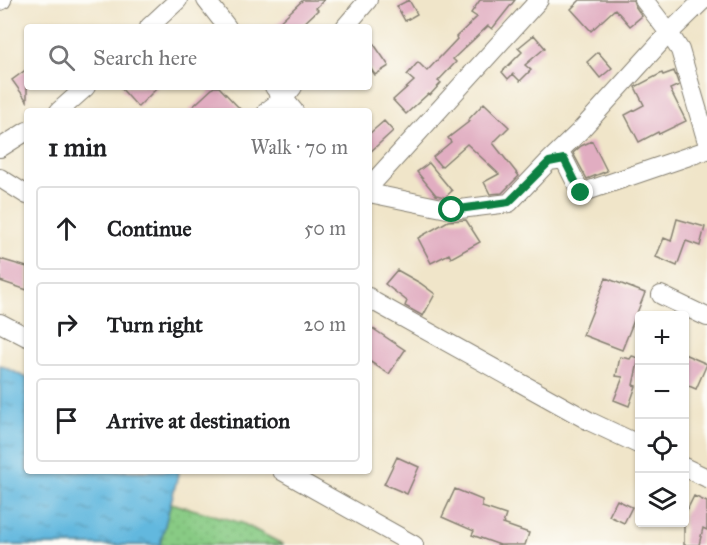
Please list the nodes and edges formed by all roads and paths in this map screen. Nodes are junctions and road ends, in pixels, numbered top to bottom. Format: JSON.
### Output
{"nodes":[{"id":1,"x":178,"y":0,"type":"edge"},
{"id":2,"x":206,"y":0,"type":"edge"},
{"id":3,"x":368,"y":0,"type":"edge"},
{"id":4,"x":539,"y":0,"type":"edge"},
{"id":5,"x":644,"y":0,"type":"edge"},
{"id":6,"x":704,"y":0,"type":"edge"},
{"id":7,"x":152,"y":24,"type":"edge"},
{"id":8,"x":225,"y":24,"type":"edge"},
{"id":9,"x":348,"y":24,"type":"edge"},
{"id":10,"x":669,"y":33,"type":"junction"},
{"id":11,"x":83,"y":90,"type":"edge"},
{"id":12,"x":286,"y":96,"type":"edge"},
{"id":13,"x":62,"y":108,"type":"edge"},
{"id":14,"x":271,"y":108,"type":"edge"},
{"id":15,"x":24,"y":133,"type":"edge"},
{"id":16,"x":707,"y":142,"type":"edge"},
{"id":17,"x":0,"y":148,"type":"edge"},
{"id":18,"x":707,"y":150,"type":"edge"},
{"id":19,"x":549,"y":162,"type":"junction"},
{"id":20,"x":0,"y":178,"type":"edge"},
{"id":21,"x":372,"y":184,"type":"edge"},
{"id":22,"x":24,"y":193,"type":"edge"},
{"id":23,"x":372,"y":194,"type":"edge"},
{"id":24,"x":661,"y":295,"type":"dead end"},
{"id":25,"x":372,"y":300,"type":"edge"},
{"id":26,"x":707,"y":317,"type":"edge"},
{"id":27,"x":0,"y":323,"type":"edge"},
{"id":28,"x":24,"y":335,"type":"edge"},
{"id":29,"x":635,"y":443,"type":"edge"},
{"id":30,"x":689,"y":469,"type":"edge"},
{"id":31,"x":287,"y":474,"type":"edge"},
{"id":32,"x":707,"y":478,"type":"edge"},
{"id":33,"x":414,"y":545,"type":"edge"}],
"edges":[{"from":1,"to":7,"type":"street"},
{"from":2,"to":8,"type":"street"},
{"from":3,"to":9,"type":"street"},
{"from":4,"to":21,"type":"street"},
{"from":5,"to":10,"type":"street"},
{"from":6,"to":10,"type":"street"},
{"from":10,"to":16,"type":"street"},
{"from":10,"to":19,"type":"street"},
{"from":11,"to":13,"type":"street"},
{"from":12,"to":14,"type":"street"},
{"from":15,"to":17,"type":"street"},
{"from":18,"to":19,"type":"street"},
{"from":19,"to":23,"type":"street"},
{"from":20,"to":22,"type":"street"},
{"from":24,"to":26,"type":"street"},
{"from":25,"to":29,"type":"street"},
{"from":27,"to":28,"type":"street"},
{"from":30,"to":32,"type":"street"},
{"from":31,"to":33,"type":"street"}]}
